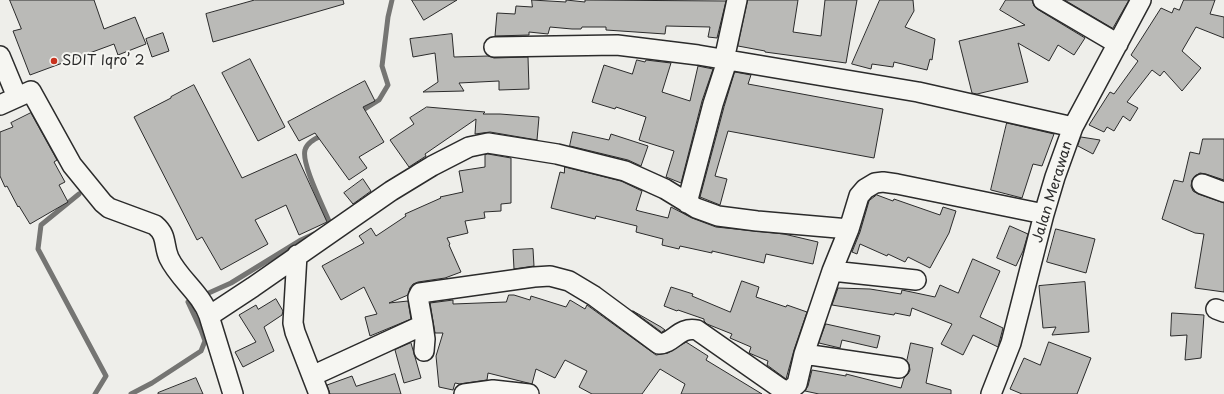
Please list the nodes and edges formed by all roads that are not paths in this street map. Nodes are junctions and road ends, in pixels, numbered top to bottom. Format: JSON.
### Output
{"nodes":[{"id":1,"x":737,"y":0,"type":"edge"},
{"id":2,"x":1043,"y":0,"type":"edge"},
{"id":3,"x":1141,"y":0,"type":"edge"},
{"id":4,"x":1118,"y":44,"type":"junction"},
{"id":5,"x":494,"y":47,"type":"dead end"},
{"id":6,"x":0,"y":56,"type":"edge"},
{"id":7,"x":726,"y":60,"type":"junction"},
{"id":8,"x":17,"y":97,"type":"junction"},
{"id":9,"x":0,"y":105,"type":"edge"},
{"id":10,"x":1073,"y":127,"type":"junction"},
{"id":11,"x":1202,"y":184,"type":"dead end"},
{"id":12,"x":1224,"y":192,"type":"edge"},
{"id":13,"x":687,"y":204,"type":"junction"},
{"id":14,"x":1044,"y":214,"type":"junction"},
{"id":15,"x":850,"y":229,"type":"junction"},
{"id":16,"x":296,"y":255,"type":"junction"},
{"id":17,"x":832,"y":271,"type":"junction"},
{"id":18,"x":916,"y":280,"type":"dead end"},
{"id":19,"x":208,"y":313,"type":"junction"},
{"id":20,"x":423,"y":326,"type":"junction"},
{"id":21,"x":424,"y":350,"type":"dead end"},
{"id":22,"x":804,"y":354,"type":"junction"},
{"id":23,"x":899,"y":368,"type":"dead end"},
{"id":24,"x":312,"y":376,"type":"junction"},
{"id":25,"x":233,"y":394,"type":"edge"},
{"id":26,"x":319,"y":394,"type":"edge"},
{"id":27,"x":464,"y":394,"type":"edge"},
{"id":28,"x":529,"y":394,"type":"edge"},
{"id":29,"x":991,"y":394,"type":"edge"}],
"edges":[{"from":1,"to":7,"type":"street"},
{"from":2,"to":4,"type":"street"},
{"from":3,"to":4,"type":"street","name":"Jalan Merawan"},
{"from":4,"to":10,"type":"street","name":"Jalan Merawan"},
{"from":5,"to":7,"type":"street"},
{"from":6,"to":8,"type":"street"},
{"from":7,"to":10,"type":"street"},
{"from":7,"to":13,"type":"street"},
{"from":8,"to":9,"type":"street"},
{"from":8,"to":19,"type":"street"},
{"from":10,"to":14,"type":"street","name":"Jalan Merawan"},
{"from":11,"to":12,"type":"street"},
{"from":13,"to":15,"type":"street"},
{"from":13,"to":16,"type":"street"},
{"from":14,"to":15,"type":"street"},
{"from":14,"to":29,"type":"street","name":"Jalan Merawan"},
{"from":15,"to":17,"type":"street"},
{"from":16,"to":19,"type":"street"},
{"from":16,"to":24,"type":"street"},
{"from":17,"to":18,"type":"street"},
{"from":17,"to":22,"type":"street"},
{"from":19,"to":25,"type":"street"},
{"from":20,"to":21,"type":"street"},
{"from":20,"to":22,"type":"street"},
{"from":20,"to":24,"type":"street"},
{"from":22,"to":23,"type":"street"},
{"from":24,"to":26,"type":"street"},
{"from":27,"to":28,"type":"street"}]}
